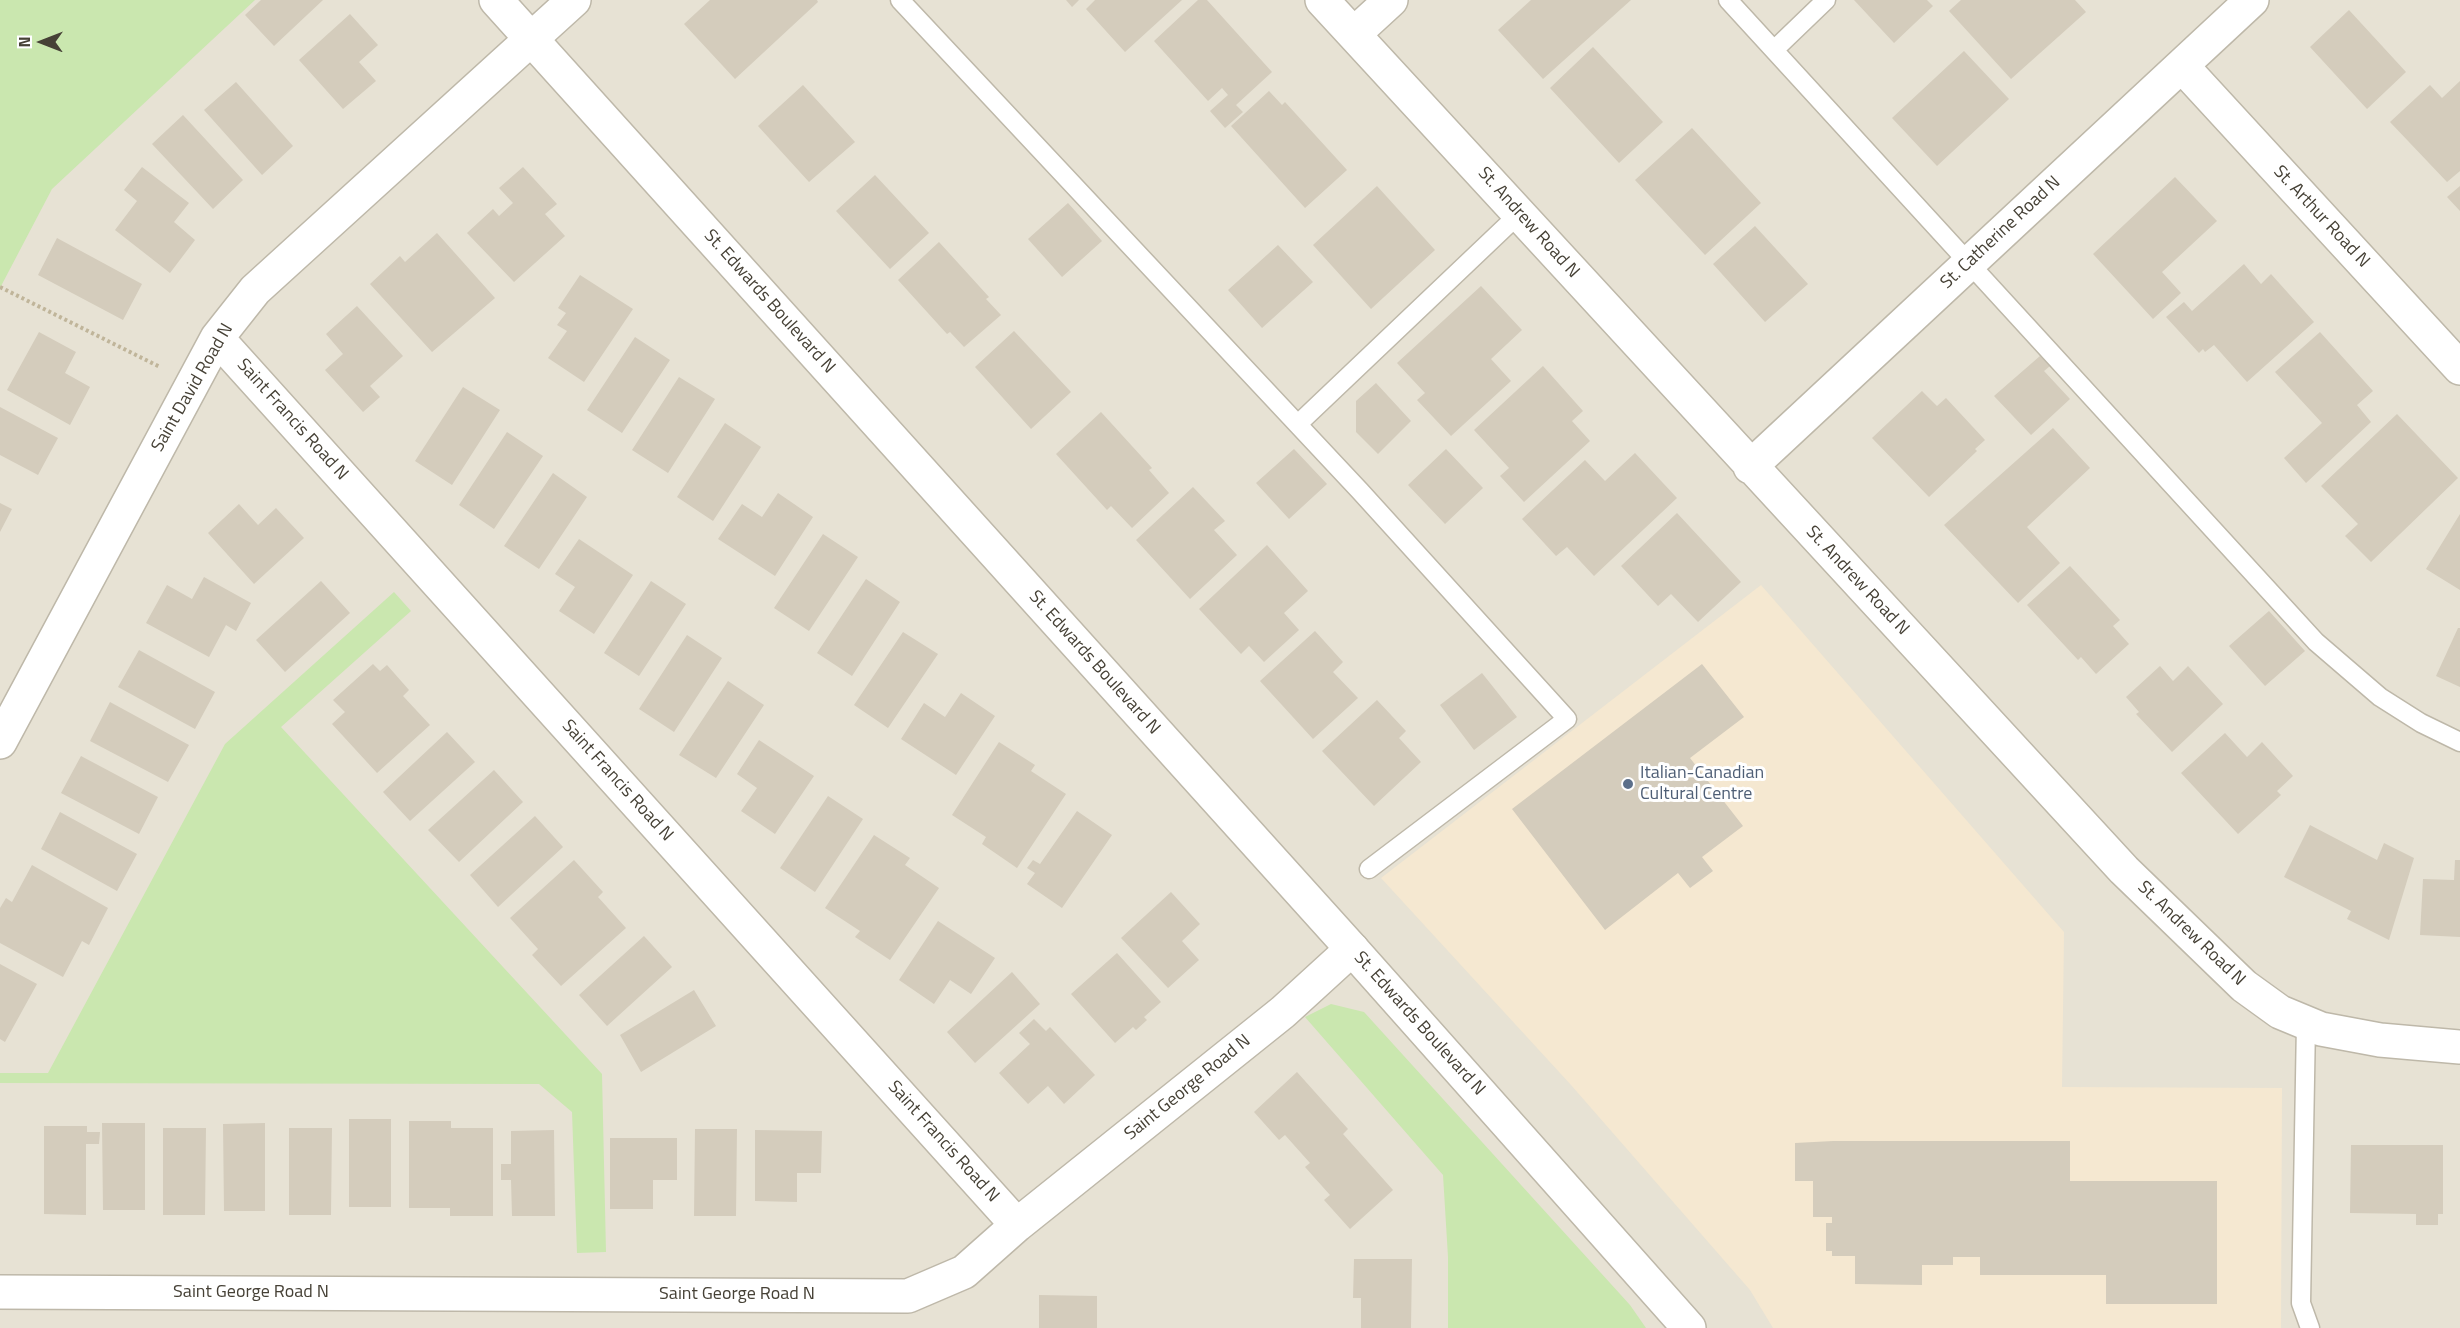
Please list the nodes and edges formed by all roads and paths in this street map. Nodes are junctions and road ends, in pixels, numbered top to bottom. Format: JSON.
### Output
{"nodes":[{"id":1,"x":496,"y":0,"type":"edge"},
{"id":2,"x":574,"y":0,"type":"edge"},
{"id":3,"x":900,"y":0,"type":"edge"},
{"id":4,"x":1322,"y":0,"type":"edge"},
{"id":5,"x":1391,"y":0,"type":"edge"},
{"id":6,"x":1728,"y":0,"type":"edge"},
{"id":7,"x":1826,"y":0,"type":"edge"},
{"id":8,"x":2252,"y":0,"type":"edge"},
{"id":9,"x":1354,"y":34,"type":"junction"},
{"id":10,"x":531,"y":38,"type":"junction"},
{"id":11,"x":1774,"y":51,"type":"junction"},
{"id":12,"x":2182,"y":66,"type":"junction"},
{"id":13,"x":1519,"y":214,"type":"junction"},
{"id":14,"x":1968,"y":264,"type":"junction"},
{"id":15,"x":0,"y":287,"type":"edge"},
{"id":16,"x":217,"y":338,"type":"junction"},
{"id":17,"x":2460,"y":368,"type":"edge"},
{"id":18,"x":193,"y":383,"type":"junction"},
{"id":19,"x":1298,"y":424,"type":"junction"},
{"id":20,"x":1750,"y":467,"type":"junction"},
{"id":21,"x":0,"y":742,"type":"edge"},
{"id":22,"x":2460,"y":742,"type":"edge"},
{"id":23,"x":1369,"y":869,"type":"dead end"},
{"id":24,"x":1352,"y":949,"type":"junction"},
{"id":25,"x":2306,"y":1023,"type":"junction"},
{"id":26,"x":2460,"y":1047,"type":"edge"},
{"id":27,"x":1017,"y":1225,"type":"junction"},
{"id":28,"x":0,"y":1292,"type":"edge"},
{"id":29,"x":1689,"y":1328,"type":"edge"},
{"id":30,"x":2310,"y":1328,"type":"edge"}],
"edges":[{"from":1,"to":10,"type":"street","name":"St. Edwards Boulevard N"},
{"from":2,"to":10,"type":"street","name":"Saint David Road N"},
{"from":3,"to":19,"type":"lane"},
{"from":4,"to":9,"type":"street","name":"St. Andrew Road N"},
{"from":5,"to":9,"type":"street"},
{"from":6,"to":11,"type":"lane"},
{"from":7,"to":11,"type":"lane"},
{"from":8,"to":12,"type":"street","name":"St. Catherine Road N"},
{"from":9,"to":13,"type":"street","name":"St. Andrew Road N"},
{"from":10,"to":16,"type":"street","name":"Saint David Road N"},
{"from":10,"to":24,"type":"street","name":"St. Edwards Boulevard N"},
{"from":11,"to":14,"type":"lane"},
{"from":12,"to":14,"type":"street","name":"St. Catherine Road N"},
{"from":12,"to":17,"type":"street","name":"St. Arthur Road N"},
{"from":13,"to":19,"type":"lane"},
{"from":13,"to":20,"type":"street","name":"St. Andrew Road N"},
{"from":14,"to":20,"type":"street","name":"St. Catherine Road N"},
{"from":14,"to":22,"type":"lane"},
{"from":15,"to":18,"type":"path"},
{"from":16,"to":18,"type":"street","name":"Saint David Road N"},
{"from":16,"to":27,"type":"street","name":"Saint Francis Road N"},
{"from":18,"to":21,"type":"street","name":"Saint David Road N"},
{"from":19,"to":23,"type":"lane"},
{"from":20,"to":25,"type":"street","name":"St. Andrew Road N"},
{"from":24,"to":27,"type":"street","name":"Saint George Road N"},
{"from":24,"to":29,"type":"street","name":"St. Edwards Boulevard N"},
{"from":25,"to":26,"type":"street","name":"St. Andrew Road N"},
{"from":25,"to":30,"type":"lane"},
{"from":27,"to":28,"type":"street","name":"Saint George Road N"}]}
